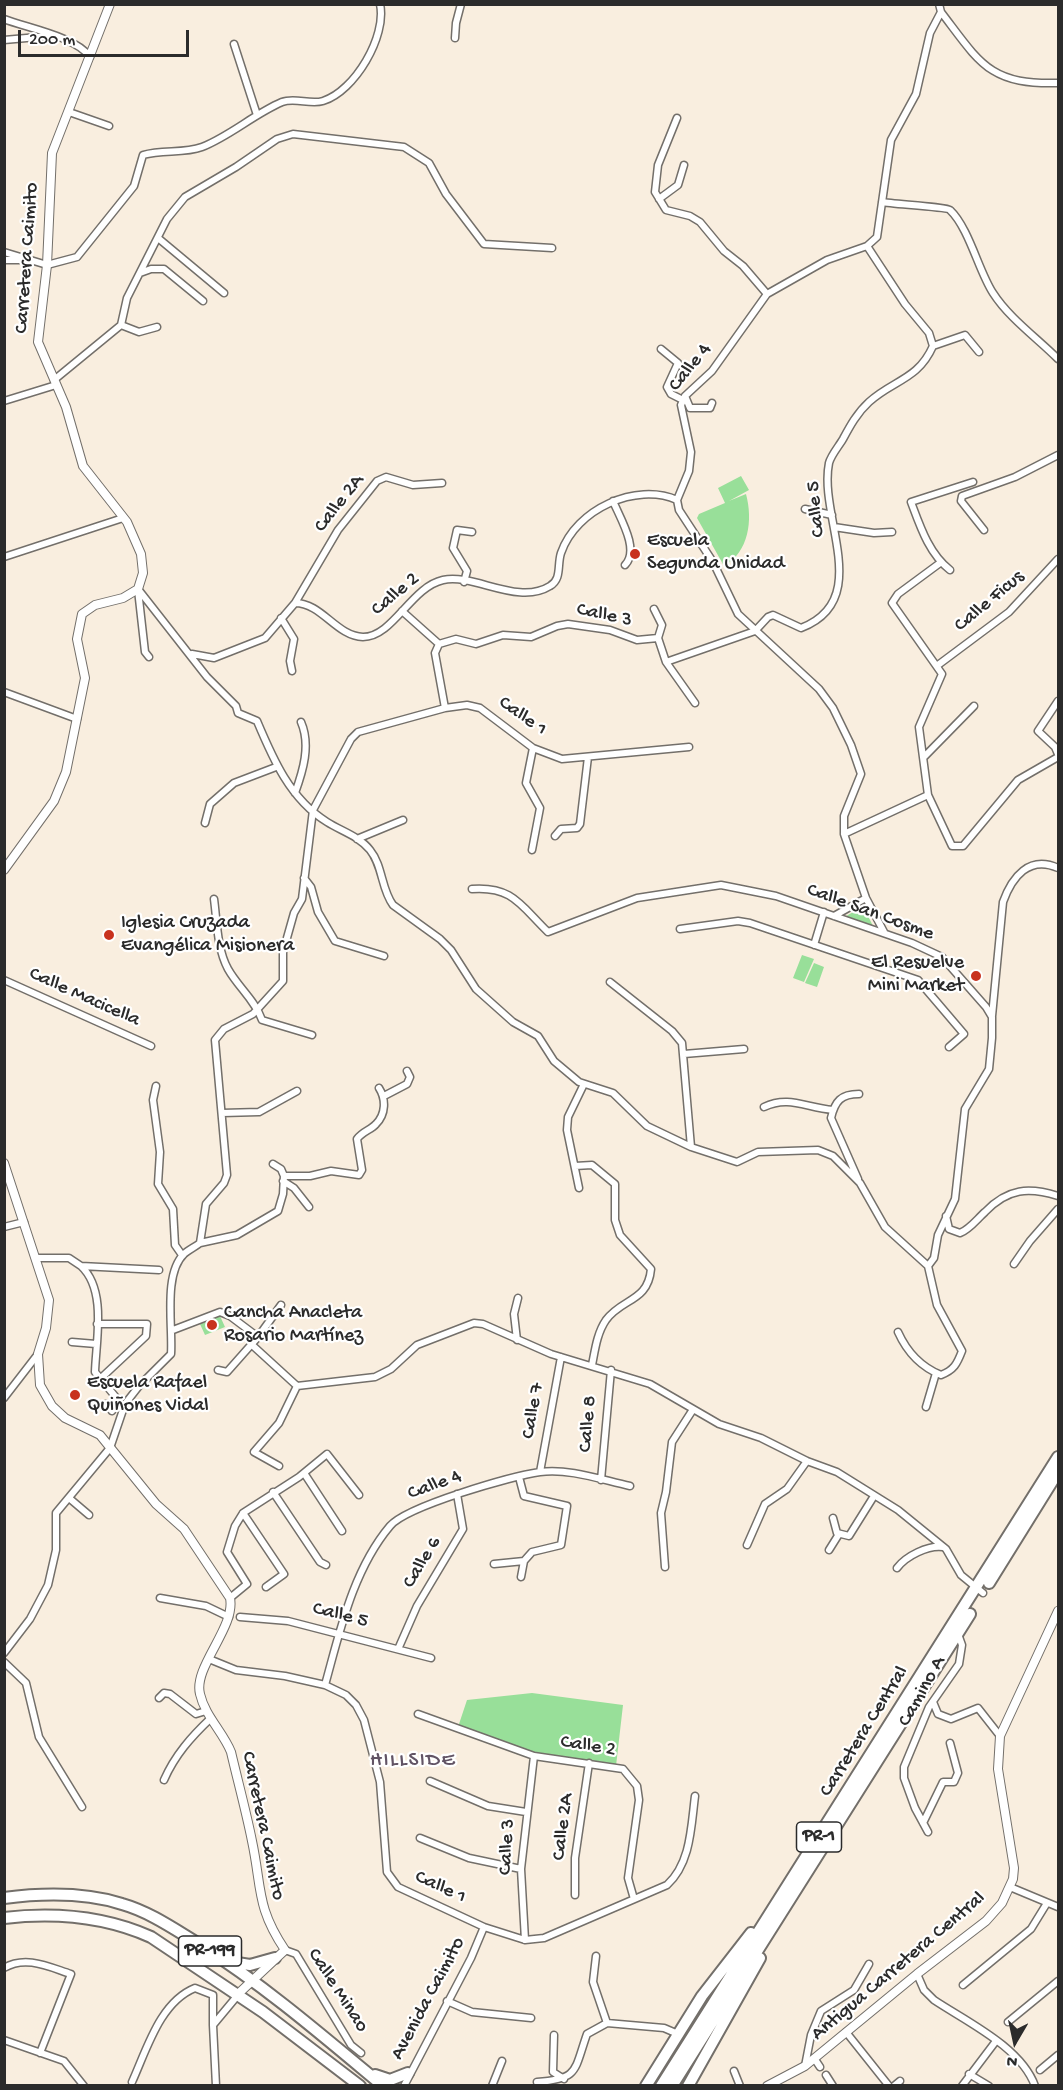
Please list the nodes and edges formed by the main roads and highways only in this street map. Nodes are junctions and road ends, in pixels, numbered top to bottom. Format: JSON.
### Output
{"nodes":[{"id":1,"x":1059,"y":1457,"type":"edge"},
{"id":2,"x":1059,"y":1472,"type":"edge"},
{"id":3,"x":980,"y":1592,"type":"junction"},
{"id":4,"x":4,"y":1898,"type":"edge"},
{"id":5,"x":777,"y":1911,"type":"junction"},
{"id":6,"x":4,"y":1918,"type":"edge"},
{"id":7,"x":275,"y":1958,"type":"road end"},
{"id":8,"x":224,"y":1960,"type":"junction"},
{"id":9,"x":362,"y":2068,"type":"junction"},
{"id":10,"x":408,"y":2073,"type":"road end"},
{"id":11,"x":652,"y":2074,"type":"junction"},
{"id":12,"x":360,"y":2085,"type":"edge"},
{"id":13,"x":383,"y":2085,"type":"edge"},
{"id":14,"x":636,"y":2085,"type":"edge"},
{"id":15,"x":646,"y":2085,"type":"edge"},
{"id":16,"x":662,"y":2085,"type":"edge"},
{"id":17,"x":672,"y":2085,"type":"edge"},
{"id":18,"x":688,"y":2085,"type":"edge"}],
"edges":[{"from":1,"to":3,"type":"main road","name":"Carretera Central","number":"PR-1"},
{"from":2,"to":3,"type":"main road","name":"Carretera Central","number":"PR-1"},
{"from":3,"to":5,"type":"main road","name":"Carretera Central","number":"PR-1"},
{"from":3,"to":5,"type":"main road","name":"Carretera Central","number":"PR-1"},
{"from":4,"to":8,"type":"main road","number":"PR-199"},
{"from":5,"to":11,"type":"main road"},
{"from":5,"to":16,"type":"main road","name":"Carretera Central","number":"PR-1"},
{"from":5,"to":17,"type":"main road","name":"Carretera Central","number":"PR-1"},
{"from":5,"to":18,"type":"main road"},
{"from":6,"to":12,"type":"main road","number":"PR-199"},
{"from":7,"to":8,"type":"main road"},
{"from":8,"to":9,"type":"main road","number":"PR-199"},
{"from":9,"to":10,"type":"main road"},
{"from":9,"to":13,"type":"main road","number":"PR-199"},
{"from":11,"to":14,"type":"main road"},
{"from":11,"to":15,"type":"main road"}]}
